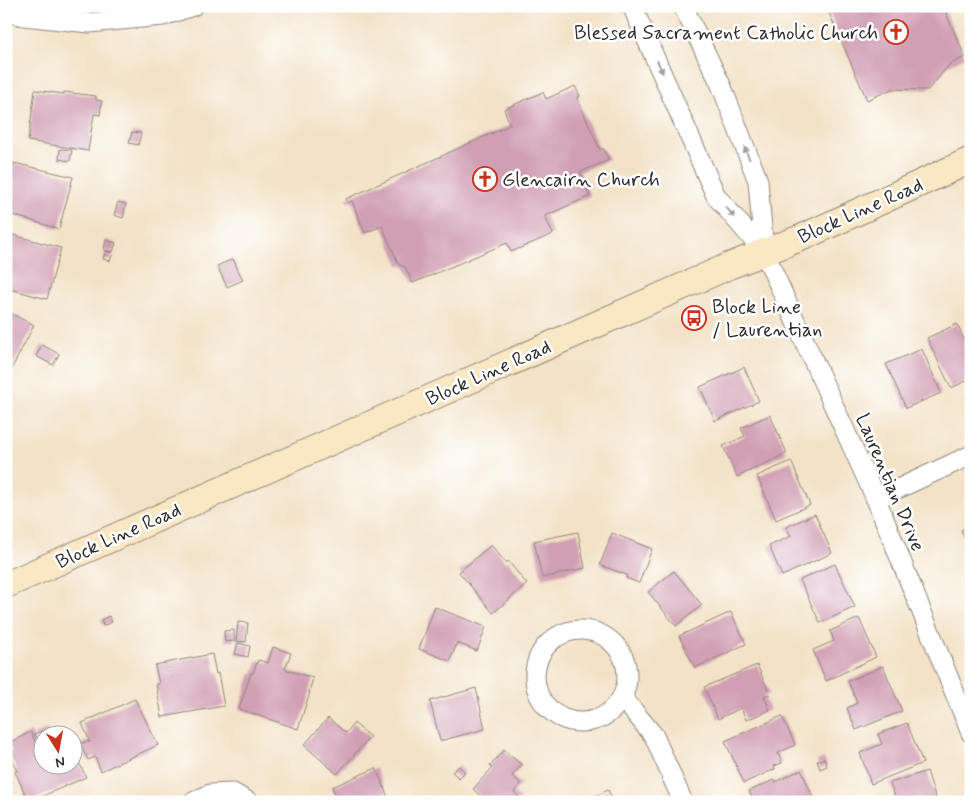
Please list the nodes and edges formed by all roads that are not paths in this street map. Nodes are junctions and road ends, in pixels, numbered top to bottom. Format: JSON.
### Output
{"nodes":[{"id":1,"x":194,"y":6,"type":"edge"},
{"id":2,"x":632,"y":6,"type":"edge"},
{"id":3,"x":683,"y":6,"type":"edge"},
{"id":4,"x":6,"y":12,"type":"edge"},
{"id":5,"x":971,"y":160,"type":"edge"},
{"id":6,"x":764,"y":252,"type":"junction"},
{"id":7,"x":971,"y":454,"type":"edge"},
{"id":8,"x":876,"y":498,"type":"junction"},
{"id":9,"x":6,"y":585,"type":"edge"},
{"id":10,"x":622,"y":697,"type":"junction"},
{"id":11,"x":971,"y":733,"type":"edge"},
{"id":12,"x":193,"y":802,"type":"edge"},
{"id":13,"x":249,"y":802,"type":"edge"},
{"id":14,"x":683,"y":802,"type":"edge"}],
"edges":[{"from":1,"to":4,"type":"street"},
{"from":2,"to":6,"type":"street","name":"Laurentian Drive","one_way":true},
{"from":6,"to":3,"type":"street","name":"Laurentian Drive","one_way":true},
{"from":5,"to":6,"type":"street","name":"Block Line Road"},
{"from":6,"to":8,"type":"street","name":"Laurentian Drive"},
{"from":6,"to":9,"type":"street","name":"Block Line Road"},
{"from":7,"to":8,"type":"street"},
{"from":8,"to":11,"type":"street","name":"Laurentian Drive"},
{"from":10,"to":10,"type":"street"},
{"from":10,"to":14,"type":"street"},
{"from":12,"to":13,"type":"street"}]}
